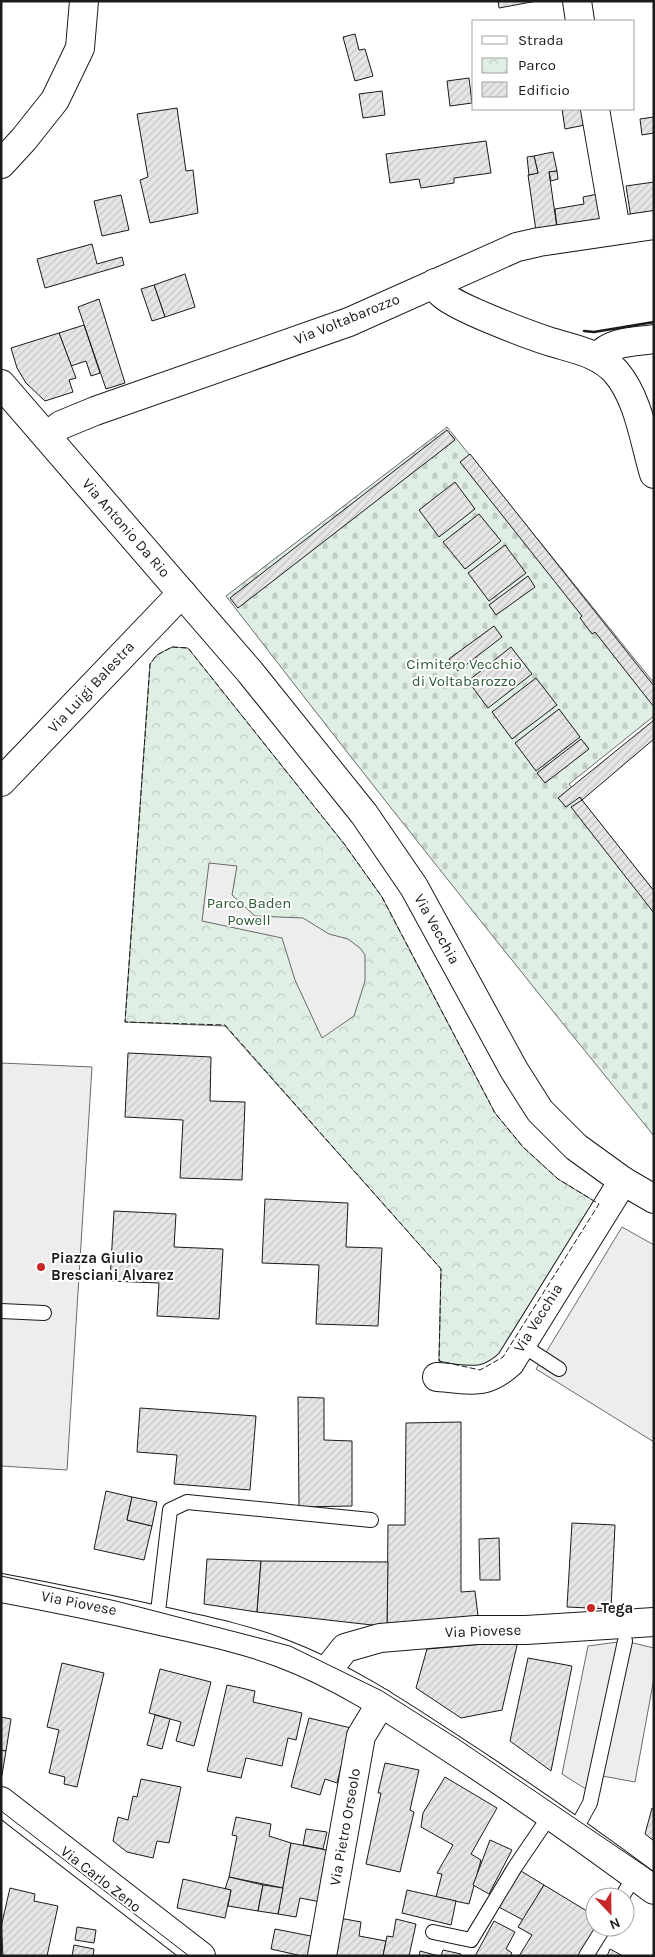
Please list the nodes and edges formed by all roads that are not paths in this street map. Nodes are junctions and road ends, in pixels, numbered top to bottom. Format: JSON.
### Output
{"nodes":[{"id":1,"x":84,"y":1,"type":"edge"},
{"id":2,"x":577,"y":1,"type":"edge"},
{"id":3,"x":580,"y":20,"type":"edge"},
{"id":4,"x":595,"y":110,"type":"edge"},
{"id":5,"x":1,"y":164,"type":"edge"},
{"id":6,"x":654,"y":225,"type":"edge"},
{"id":7,"x":616,"y":230,"type":"junction"},
{"id":8,"x":435,"y":283,"type":"junction"},
{"id":9,"x":654,"y":339,"type":"edge"},
{"id":10,"x":599,"y":356,"type":"junction"},
{"id":11,"x":1,"y":384,"type":"edge"},
{"id":12,"x":47,"y":436,"type":"junction"},
{"id":13,"x":654,"y":474,"type":"edge"},
{"id":14,"x":182,"y":593,"type":"junction"},
{"id":15,"x":250,"y":672,"type":"joint"},
{"id":16,"x":1,"y":782,"type":"edge"},
{"id":17,"x":623,"y":1181,"type":"junction"},
{"id":18,"x":654,"y":1199,"type":"edge"},
{"id":19,"x":1,"y":1311,"type":"edge"},
{"id":20,"x":44,"y":1313,"type":"dead end"},
{"id":21,"x":522,"y":1345,"type":"junction"},
{"id":22,"x":559,"y":1369,"type":"dead end"},
{"id":23,"x":438,"y":1377,"type":"dead end"},
{"id":24,"x":371,"y":1520,"type":"dead end"},
{"id":25,"x":1,"y":1588,"type":"edge"},
{"id":26,"x":157,"y":1620,"type":"junction"},
{"id":27,"x":654,"y":1622,"type":"edge"},
{"id":28,"x":625,"y":1641,"type":"dead end"},
{"id":29,"x":326,"y":1672,"type":"junction"},
{"id":30,"x":381,"y":1703,"type":"junction"},
{"id":31,"x":1,"y":1801,"type":"edge"},
{"id":32,"x":551,"y":1814,"type":"junction"},
{"id":33,"x":574,"y":1832,"type":"junction"},
{"id":34,"x":637,"y":1887,"type":"edge"},
{"id":35,"x":434,"y":1932,"type":"dead end"},
{"id":36,"x":598,"y":1937,"type":"edge"},
{"id":37,"x":201,"y":1956,"type":"edge"},
{"id":38,"x":322,"y":1956,"type":"edge"},
{"id":39,"x":586,"y":1956,"type":"edge"}],
"edges":[{"from":1,"to":5,"type":"street"},
{"from":2,"to":3,"type":"street"},
{"from":4,"to":7,"type":"street"},
{"from":6,"to":7,"type":"street","name":"Via Voltabarozzo"},
{"from":7,"to":8,"type":"street","name":"Via Voltabarozzo"},
{"from":8,"to":10,"type":"street"},
{"from":8,"to":12,"type":"street","name":"Via Voltabarozzo"},
{"from":9,"to":10,"type":"street"},
{"from":10,"to":13,"type":"street"},
{"from":11,"to":12,"type":"street","name":"Via Antonio Da Rio"},
{"from":12,"to":14,"type":"street","name":"Via Antonio Da Rio"},
{"from":14,"to":15,"type":"street","name":"Via Antonio Da Rio"},
{"from":14,"to":16,"type":"street","name":"Via Luigi Balestra"},
{"from":15,"to":17,"type":"street","name":"Via Vecchia"},
{"from":17,"to":18,"type":"street","name":"Via Vecchia"},
{"from":17,"to":21,"type":"street","name":"Via Vecchia"},
{"from":19,"to":20,"type":"lane"},
{"from":21,"to":22,"type":"lane"},
{"from":21,"to":23,"type":"street","name":"Via Vecchia"},
{"from":24,"to":26,"type":"lane"},
{"from":25,"to":26,"type":"street","name":"Via Piovese"},
{"from":26,"to":29,"type":"street","name":"Via Piovese"},
{"from":27,"to":29,"type":"street","name":"Via Piovese"},
{"from":28,"to":33,"type":"lane"},
{"from":29,"to":30,"type":"street","name":"Via Piovese"},
{"from":30,"to":32,"type":"street","name":"Via Piovese"},
{"from":30,"to":38,"type":"street","name":"Via Pietro Orseolo"},
{"from":31,"to":37,"type":"street","name":"Via Carlo Zeno"},
{"from":32,"to":33,"type":"street","name":"Via Piovese"},
{"from":32,"to":35,"type":"lane"},
{"from":33,"to":34,"type":"street","name":"Via Piovese"},
{"from":36,"to":39,"type":"lane"}]}
